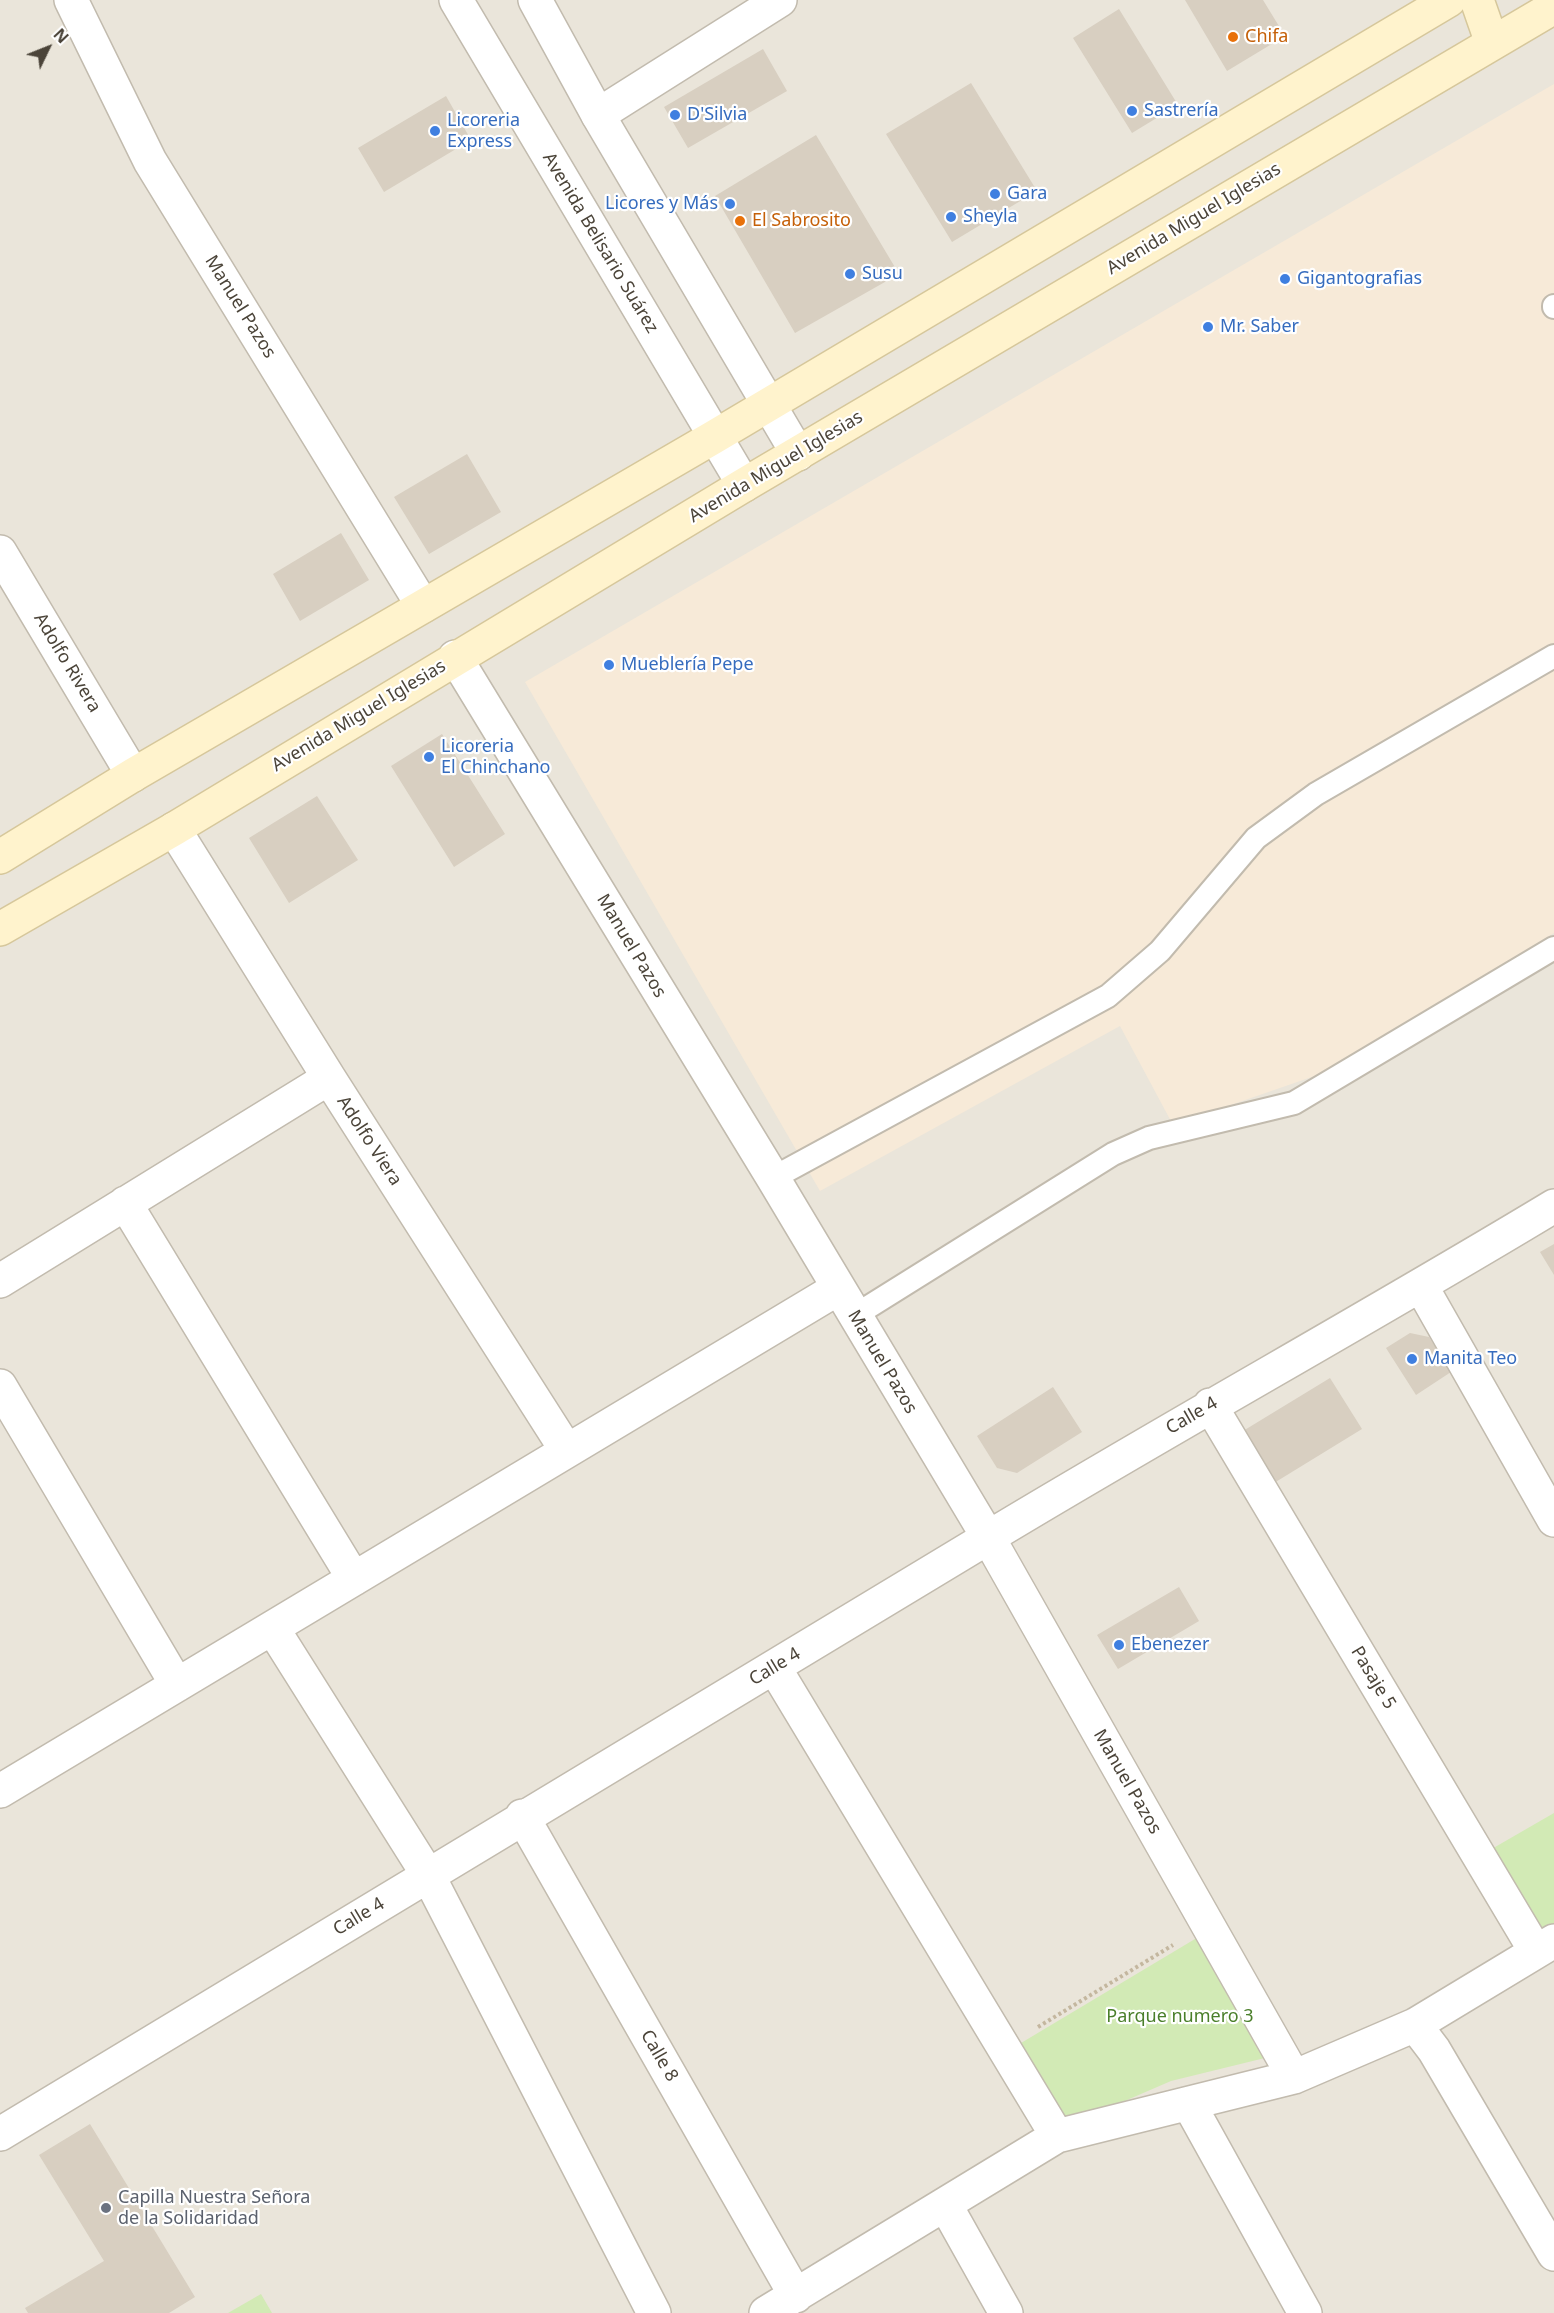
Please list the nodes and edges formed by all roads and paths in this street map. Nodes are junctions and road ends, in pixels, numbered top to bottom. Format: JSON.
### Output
{"nodes":[{"id":1,"x":71,"y":0,"type":"edge"},
{"id":2,"x":456,"y":0,"type":"edge"},
{"id":3,"x":535,"y":0,"type":"edge"},
{"id":4,"x":780,"y":0,"type":"edge"},
{"id":5,"x":1449,"y":0,"type":"edge"},
{"id":6,"x":1477,"y":0,"type":"edge"},
{"id":7,"x":1547,"y":6,"type":"edge"},
{"id":8,"x":1492,"y":43,"type":"junction"},
{"id":9,"x":598,"y":115,"type":"junction"},
{"id":10,"x":769,"y":404,"type":"junction"},
{"id":11,"x":714,"y":437,"type":"junction"},
{"id":12,"x":798,"y":454,"type":"junction"},
{"id":13,"x":744,"y":485,"type":"junction"},
{"id":14,"x":0,"y":552,"type":"edge"},
{"id":15,"x":423,"y":606,"type":"junction"},
{"id":16,"x":1554,"y":656,"type":"edge"},
{"id":17,"x":455,"y":657,"type":"junction"},
{"id":18,"x":133,"y":775,"type":"junction"},
{"id":19,"x":174,"y":829,"type":"junction"},
{"id":20,"x":0,"y":857,"type":"edge"},
{"id":21,"x":0,"y":929,"type":"edge"},
{"id":22,"x":1554,"y":948,"type":"edge"},
{"id":23,"x":329,"y":1078,"type":"junction"},
{"id":24,"x":773,"y":1178,"type":"junction"},
{"id":25,"x":126,"y":1203,"type":"junction"},
{"id":26,"x":1554,"y":1206,"type":"edge"},
{"id":27,"x":0,"y":1281,"type":"edge"},
{"id":28,"x":1421,"y":1286,"type":"junction"},
{"id":29,"x":846,"y":1302,"type":"junction"},
{"id":30,"x":0,"y":1386,"type":"edge"},
{"id":31,"x":1210,"y":1405,"type":"junction"},
{"id":32,"x":567,"y":1451,"type":"junction"},
{"id":33,"x":1554,"y":1520,"type":"edge"},
{"id":34,"x":988,"y":1537,"type":"junction"},
{"id":35,"x":354,"y":1579,"type":"junction"},
{"id":36,"x":273,"y":1629,"type":"junction"},
{"id":37,"x":774,"y":1667,"type":"junction"},
{"id":38,"x":177,"y":1685,"type":"junction"},
{"id":39,"x":0,"y":1791,"type":"edge"},
{"id":40,"x":522,"y":1816,"type":"junction"},
{"id":41,"x":428,"y":1875,"type":"junction"},
{"id":42,"x":1208,"y":1924,"type":"junction"},
{"id":43,"x":1544,"y":1945,"type":"edge"},
{"id":44,"x":1415,"y":2025,"type":"junction"},
{"id":45,"x":1004,"y":2048,"type":"junction"},
{"id":46,"x":1294,"y":2077,"type":"junction"},
{"id":47,"x":1189,"y":2104,"type":"junction"},
{"id":48,"x":0,"y":2134,"type":"edge"},
{"id":49,"x":1058,"y":2136,"type":"junction"},
{"id":50,"x":946,"y":2206,"type":"junction"},
{"id":51,"x":1554,"y":2254,"type":"edge"},
{"id":52,"x":796,"y":2296,"type":"junction"},
{"id":53,"x":654,"y":2313,"type":"edge"},
{"id":54,"x":766,"y":2313,"type":"edge"},
{"id":55,"x":1006,"y":2313,"type":"edge"},
{"id":56,"x":1305,"y":2313,"type":"edge"}],
"edges":[{"from":1,"to":15,"type":"street","name":"Manuel Pazos"},
{"from":2,"to":11,"type":"street","name":"Avenida Belisario Suárez"},
{"from":3,"to":9,"type":"street"},
{"from":4,"to":9,"type":"street"},
{"from":5,"to":10,"type":"main road"},
{"from":6,"to":8,"type":"main road"},
{"from":7,"to":8,"type":"main road","name":"Avenida Miguel Iglesias"},
{"from":8,"to":12,"type":"main road","name":"Avenida Miguel Iglesias"},
{"from":9,"to":10,"type":"street"},
{"from":10,"to":11,"type":"main road"},
{"from":10,"to":12,"type":"street"},
{"from":11,"to":13,"type":"street","name":"Avenida Belisario Suárez"},
{"from":11,"to":15,"type":"main road"},
{"from":12,"to":13,"type":"main road","name":"Avenida Miguel Iglesias"},
{"from":13,"to":17,"type":"main road","name":"Avenida Miguel Iglesias"},
{"from":14,"to":18,"type":"street","name":"Adolfo Rivera"},
{"from":15,"to":18,"type":"main road"},
{"from":16,"to":24,"type":"lane"},
{"from":17,"to":19,"type":"main road","name":"Avenida Miguel Iglesias"},
{"from":17,"to":24,"type":"street","name":"Manuel Pazos"},
{"from":18,"to":20,"type":"main road"},
{"from":19,"to":21,"type":"main road","name":"Avenida Miguel Iglesias"},
{"from":19,"to":23,"type":"street","name":"Adolfo Viera"},
{"from":22,"to":29,"type":"lane"},
{"from":23,"to":25,"type":"street"},
{"from":23,"to":32,"type":"street","name":"Adolfo Viera"},
{"from":24,"to":29,"type":"street","name":"Manuel Pazos"},
{"from":25,"to":27,"type":"street"},
{"from":25,"to":35,"type":"street"},
{"from":26,"to":28,"type":"street","name":"Calle 4"},
{"from":28,"to":31,"type":"street","name":"Calle 4"},
{"from":28,"to":33,"type":"street"},
{"from":29,"to":32,"type":"street"},
{"from":29,"to":34,"type":"street","name":"Manuel Pazos"},
{"from":30,"to":38,"type":"street"},
{"from":31,"to":34,"type":"street","name":"Calle 4"},
{"from":31,"to":43,"type":"street","name":"Pasaje 5"},
{"from":32,"to":35,"type":"street"},
{"from":34,"to":37,"type":"street","name":"Calle 4"},
{"from":34,"to":42,"type":"street","name":"Manuel Pazos"},
{"from":35,"to":36,"type":"street"},
{"from":36,"to":38,"type":"street"},
{"from":36,"to":41,"type":"street"},
{"from":37,"to":40,"type":"street","name":"Calle 4"},
{"from":37,"to":45,"type":"street"},
{"from":38,"to":39,"type":"street"},
{"from":40,"to":41,"type":"street","name":"Calle 4"},
{"from":40,"to":52,"type":"street","name":"Calle 8"},
{"from":41,"to":48,"type":"street","name":"Calle 4"},
{"from":41,"to":53,"type":"street"},
{"from":42,"to":45,"type":"path"},
{"from":42,"to":46,"type":"street","name":"Manuel Pazos"},
{"from":43,"to":44,"type":"street"},
{"from":44,"to":46,"type":"street"},
{"from":44,"to":51,"type":"street"},
{"from":45,"to":49,"type":"street"},
{"from":46,"to":47,"type":"street"},
{"from":47,"to":49,"type":"street"},
{"from":47,"to":56,"type":"street"},
{"from":49,"to":50,"type":"street"},
{"from":50,"to":52,"type":"street"},
{"from":50,"to":55,"type":"street"},
{"from":52,"to":54,"type":"street"}]}
